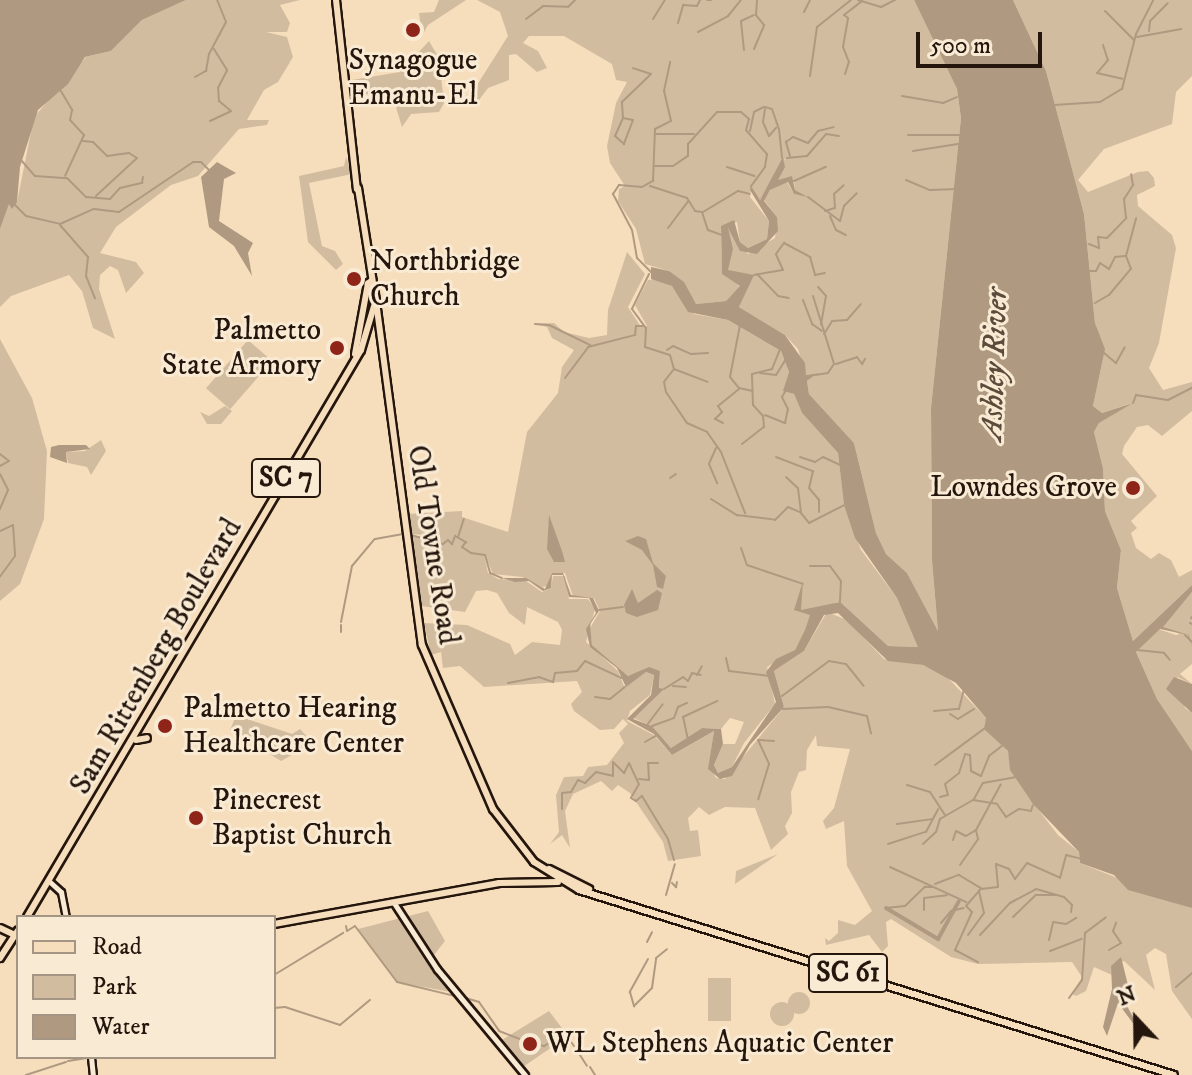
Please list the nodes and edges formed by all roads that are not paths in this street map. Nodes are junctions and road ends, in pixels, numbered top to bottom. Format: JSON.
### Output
{"nodes":[{"id":1,"x":334,"y":0,"type":"edge"},
{"id":2,"x":358,"y":188,"type":"junction"},
{"id":3,"x":365,"y":227,"type":"junction"},
{"id":4,"x":373,"y":232,"type":"dead end"},
{"id":5,"x":370,"y":282,"type":"junction"},
{"id":6,"x":375,"y":294,"type":"junction"},
{"id":7,"x":368,"y":302,"type":"junction"},
{"id":8,"x":371,"y":325,"type":"junction"},
{"id":9,"x":361,"y":335,"type":"junction"},
{"id":10,"x":361,"y":350,"type":"junction"},
{"id":11,"x":381,"y":355,"type":"junction"},
{"id":12,"x":346,"y":376,"type":"junction"},
{"id":13,"x":147,"y":738,"type":"dead end"},
{"id":14,"x":131,"y":746,"type":"junction"},
{"id":15,"x":503,"y":826,"type":"junction"},
{"id":16,"x":495,"y":827,"type":"dead end"},
{"id":17,"x":533,"y":858,"type":"junction"},
{"id":18,"x":50,"y":882,"type":"junction"},
{"id":19,"x":561,"y":882,"type":"junction"},
{"id":20,"x":496,"y":885,"type":"junction"},
{"id":21,"x":580,"y":888,"type":"junction"},
{"id":22,"x":394,"y":903,"type":"junction"},
{"id":23,"x":28,"y":915,"type":"edge"},
{"id":24,"x":66,"y":915,"type":"edge"},
{"id":25,"x":276,"y":924,"type":"edge"},
{"id":26,"x":16,"y":934,"type":"edge"},
{"id":27,"x":0,"y":958,"type":"edge"},
{"id":28,"x":525,"y":1075,"type":"edge"},
{"id":29,"x":1174,"y":1075,"type":"edge"}],
"edges":[{"from":1,"to":2,"type":"main road","name":"Sam Rittenberg Boulevard","number":"SC 7"},
{"from":2,"to":3,"type":"main road","name":"Sam Rittenberg Boulevard","number":"SC 7"},
{"from":2,"to":5,"type":"main road","name":"Sam Rittenberg Boulevard","number":"SC 7"},
{"from":3,"to":4,"type":"main road"},
{"from":3,"to":5,"type":"main road","name":"Sam Rittenberg Boulevard","number":"SC 7"},
{"from":5,"to":6,"type":"main road"},
{"from":5,"to":7,"type":"main road","name":"Sam Rittenberg Boulevard","number":"SC 7"},
{"from":6,"to":8,"type":"main road","name":"Sam Rittenberg Boulevard","number":"SC 7"},
{"from":6,"to":11,"type":"main road","name":"Old Towne Road"},
{"from":7,"to":8,"type":"main road","name":"Old Towne Road"},
{"from":7,"to":9,"type":"main road","name":"Sam Rittenberg Boulevard","number":"SC 7"},
{"from":8,"to":10,"type":"main road","name":"Sam Rittenberg Boulevard","number":"SC 7"},
{"from":8,"to":11,"type":"main road","name":"Old Towne Road"},
{"from":9,"to":10,"type":"main road"},
{"from":9,"to":12,"type":"main road","name":"Sam Rittenberg Boulevard","number":"SC 7"},
{"from":10,"to":12,"type":"main road","name":"Sam Rittenberg Boulevard","number":"SC 7"},
{"from":11,"to":15,"type":"main road","name":"Old Towne Road"},
{"from":12,"to":14,"type":"main road","name":"Sam Rittenberg Boulevard","number":"SC 7"},
{"from":13,"to":14,"type":"main road"},
{"from":14,"to":18,"type":"main road","name":"Sam Rittenberg Boulevard","number":"SC 7"},
{"from":15,"to":16,"type":"main road"},
{"from":15,"to":17,"type":"main road","name":"Old Towne Road"},
{"from":17,"to":19,"type":"main road"},
{"from":17,"to":21,"type":"main road"},
{"from":18,"to":23,"type":"main road","name":"Sam Rittenberg Boulevard","number":"SC 7"},
{"from":18,"to":24,"type":"main road"},
{"from":19,"to":20,"type":"main road"},
{"from":19,"to":21,"type":"main road"},
{"from":20,"to":21,"type":"main road"},
{"from":20,"to":22,"type":"main road"},
{"from":21,"to":29,"type":"main road","number":"SC 61"},
{"from":22,"to":25,"type":"main road"},
{"from":22,"to":28,"type":"main road"},
{"from":26,"to":27,"type":"main road"}]}
